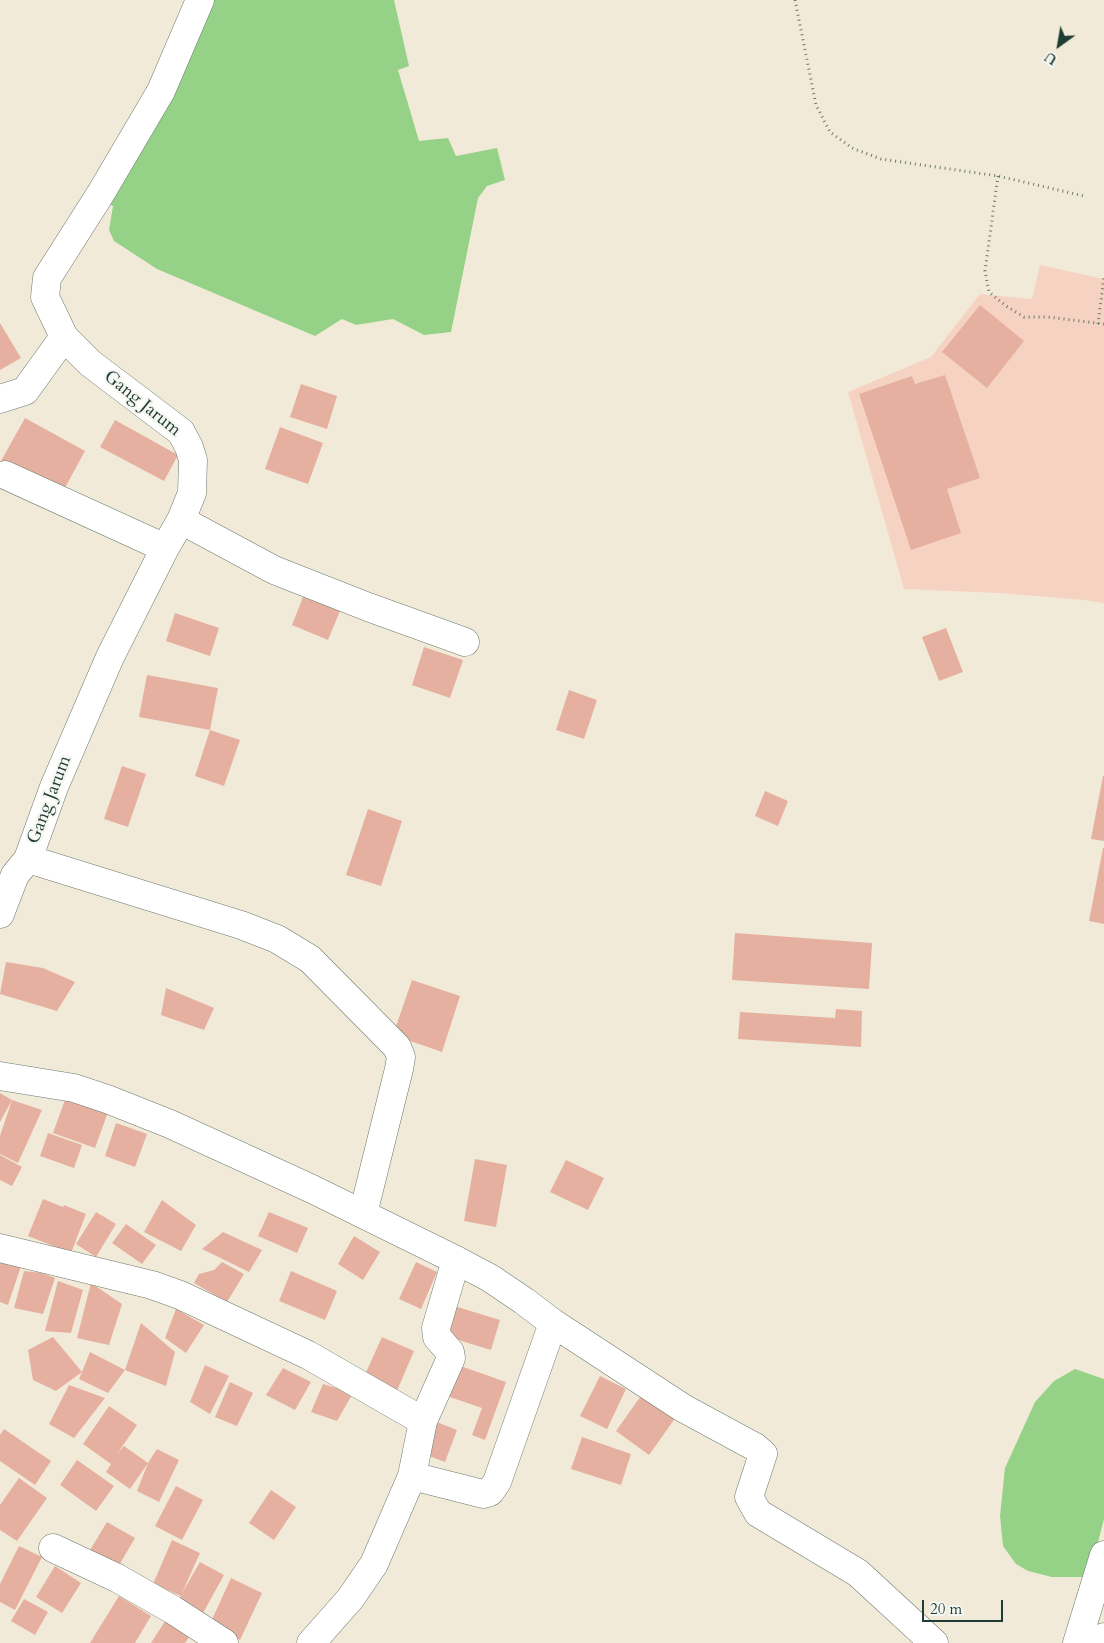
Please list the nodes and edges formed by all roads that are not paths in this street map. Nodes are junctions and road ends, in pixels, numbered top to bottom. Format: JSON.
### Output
{"nodes":[{"id":1,"x":200,"y":0,"type":"edge"},
{"id":2,"x":64,"y":337,"type":"junction"},
{"id":3,"x":0,"y":399,"type":"edge"},
{"id":4,"x":5,"y":475,"type":"dead end"},
{"id":5,"x":181,"y":520,"type":"junction"},
{"id":6,"x":166,"y":548,"type":"junction"},
{"id":7,"x":465,"y":642,"type":"dead end"},
{"id":8,"x":28,"y":859,"type":"junction"},
{"id":9,"x":0,"y":914,"type":"edge"},
{"id":10,"x":0,"y":1076,"type":"edge"},
{"id":11,"x":363,"y":1214,"type":"junction"},
{"id":12,"x":0,"y":1248,"type":"edge"},
{"id":13,"x":456,"y":1260,"type":"junction"},
{"id":14,"x":553,"y":1323,"type":"junction"},
{"id":15,"x":423,"y":1420,"type":"junction"},
{"id":16,"x":412,"y":1476,"type":"junction"},
{"id":17,"x":53,"y":1548,"type":"dead end"},
{"id":18,"x":1104,"y":1555,"type":"edge"},
{"id":19,"x":1104,"y":1637,"type":"edge"},
{"id":20,"x":224,"y":1643,"type":"edge"},
{"id":21,"x":311,"y":1643,"type":"edge"},
{"id":22,"x":934,"y":1643,"type":"edge"},
{"id":23,"x":1077,"y":1643,"type":"edge"},
{"id":24,"x":1102,"y":1643,"type":"edge"}],
"edges":[{"from":1,"to":2,"type":"main road","name":"Gang Jarum"},
{"from":2,"to":3,"type":"main road"},
{"from":2,"to":5,"type":"main road","name":"Gang Jarum"},
{"from":4,"to":6,"type":"main road"},
{"from":5,"to":6,"type":"main road","name":"Gang Jarum"},
{"from":5,"to":7,"type":"main road"},
{"from":6,"to":8,"type":"main road","name":"Gang Jarum"},
{"from":8,"to":9,"type":"main road","name":"Gang Jarum"},
{"from":8,"to":11,"type":"main road"},
{"from":10,"to":11,"type":"main road"},
{"from":11,"to":13,"type":"main road"},
{"from":12,"to":15,"type":"main road"},
{"from":13,"to":14,"type":"main road"},
{"from":13,"to":15,"type":"main road"},
{"from":14,"to":16,"type":"main road"},
{"from":14,"to":22,"type":"main road"},
{"from":15,"to":16,"type":"main road"},
{"from":16,"to":21,"type":"main road"},
{"from":17,"to":20,"type":"main road"},
{"from":18,"to":23,"type":"main road"},
{"from":19,"to":24,"type":"main road"}]}
